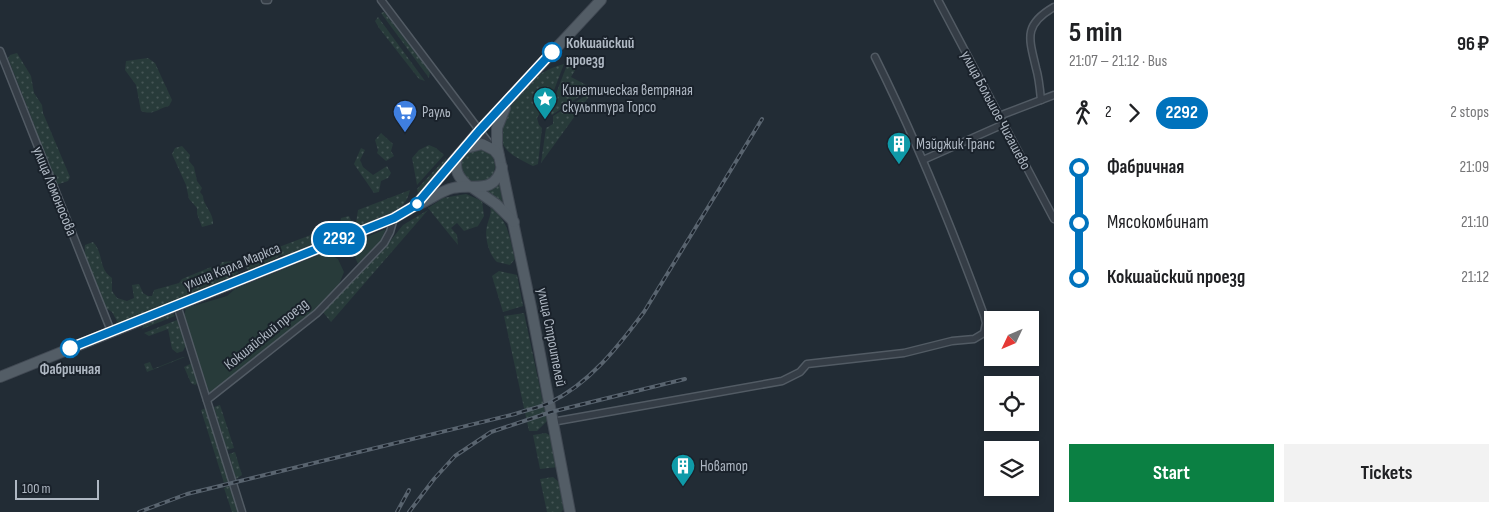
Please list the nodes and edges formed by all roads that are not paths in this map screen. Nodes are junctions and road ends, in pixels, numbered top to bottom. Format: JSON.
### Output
{"nodes":[{"id":1,"x":381,"y":0,"type":"edge"},
{"id":2,"x":601,"y":0,"type":"edge"},
{"id":3,"x":938,"y":0,"type":"edge"},
{"id":4,"x":1054,"y":7,"type":"edge"},
{"id":5,"x":0,"y":51,"type":"edge"},
{"id":6,"x":875,"y":58,"type":"dead end"},
{"id":7,"x":1054,"y":95,"type":"edge"},
{"id":8,"x":511,"y":96,"type":"junction"},
{"id":9,"x":1041,"y":100,"type":"junction"},
{"id":10,"x":999,"y":116,"type":"junction"},
{"id":11,"x":1004,"y":124,"type":"junction"},
{"id":12,"x":479,"y":131,"type":"junction"},
{"id":13,"x":496,"y":153,"type":"junction"},
{"id":14,"x":460,"y":154,"type":"junction"},
{"id":15,"x":923,"y":160,"type":"junction"},
{"id":16,"x":502,"y":167,"type":"junction"},
{"id":17,"x":470,"y":187,"type":"junction"},
{"id":18,"x":416,"y":205,"type":"junction"},
{"id":19,"x":394,"y":218,"type":"junction"},
{"id":20,"x":1054,"y":220,"type":"edge"},
{"id":21,"x":514,"y":222,"type":"junction"},
{"id":22,"x":177,"y":305,"type":"junction"},
{"id":23,"x":111,"y":331,"type":"junction"},
{"id":24,"x":0,"y":376,"type":"edge"},
{"id":25,"x":208,"y":400,"type":"junction"},
{"id":26,"x":552,"y":422,"type":"junction"},
{"id":27,"x":242,"y":512,"type":"edge"},
{"id":28,"x":570,"y":512,"type":"edge"}],
"edges":[{"from":1,"to":12,"type":"street"},
{"from":2,"to":8,"type":"main road"},
{"from":3,"to":10,"type":"street","name":"улица Большое Чигашево"},
{"from":4,"to":9,"type":"street"},
{"from":5,"to":23,"type":"street","name":"улица Ломоносова"},
{"from":6,"to":15,"type":"street"},
{"from":7,"to":9,"type":"street"},
{"from":8,"to":12,"type":"main road","name":"улица Карла Маркса"},
{"from":8,"to":13,"type":"main road"},
{"from":9,"to":10,"type":"street"},
{"from":10,"to":11,"type":"street","name":"улица Большое Чигашево"},
{"from":11,"to":15,"type":"street"},
{"from":11,"to":20,"type":"street","name":"улица Большое Чигашево"},
{"from":12,"to":13,"type":"street"},
{"from":12,"to":14,"type":"main road","name":"улица Карла Маркса"},
{"from":13,"to":14,"type":"main road"},
{"from":13,"to":16,"type":"main road"},
{"from":14,"to":17,"type":"main road"},
{"from":14,"to":18,"type":"main road","name":"улица Карла Маркса"},
{"from":15,"to":26,"type":"street"},
{"from":16,"to":17,"type":"main road"},
{"from":16,"to":21,"type":"main road","name":"улица Строителей"},
{"from":17,"to":18,"type":"main road"},
{"from":17,"to":21,"type":"main road"},
{"from":18,"to":19,"type":"main road","name":"улица Карла Маркса"},
{"from":19,"to":22,"type":"main road","name":"улица Карла Маркса"},
{"from":19,"to":25,"type":"street","name":"Кокшайский проезд"},
{"from":21,"to":26,"type":"main road","name":"улица Строителей"},
{"from":22,"to":23,"type":"main road","name":"улица Карла Маркса"},
{"from":22,"to":25,"type":"street"},
{"from":23,"to":24,"type":"main road","name":"улица Карла Маркса"},
{"from":25,"to":27,"type":"street"},
{"from":26,"to":28,"type":"main road","name":"улица Строителей"}]}
